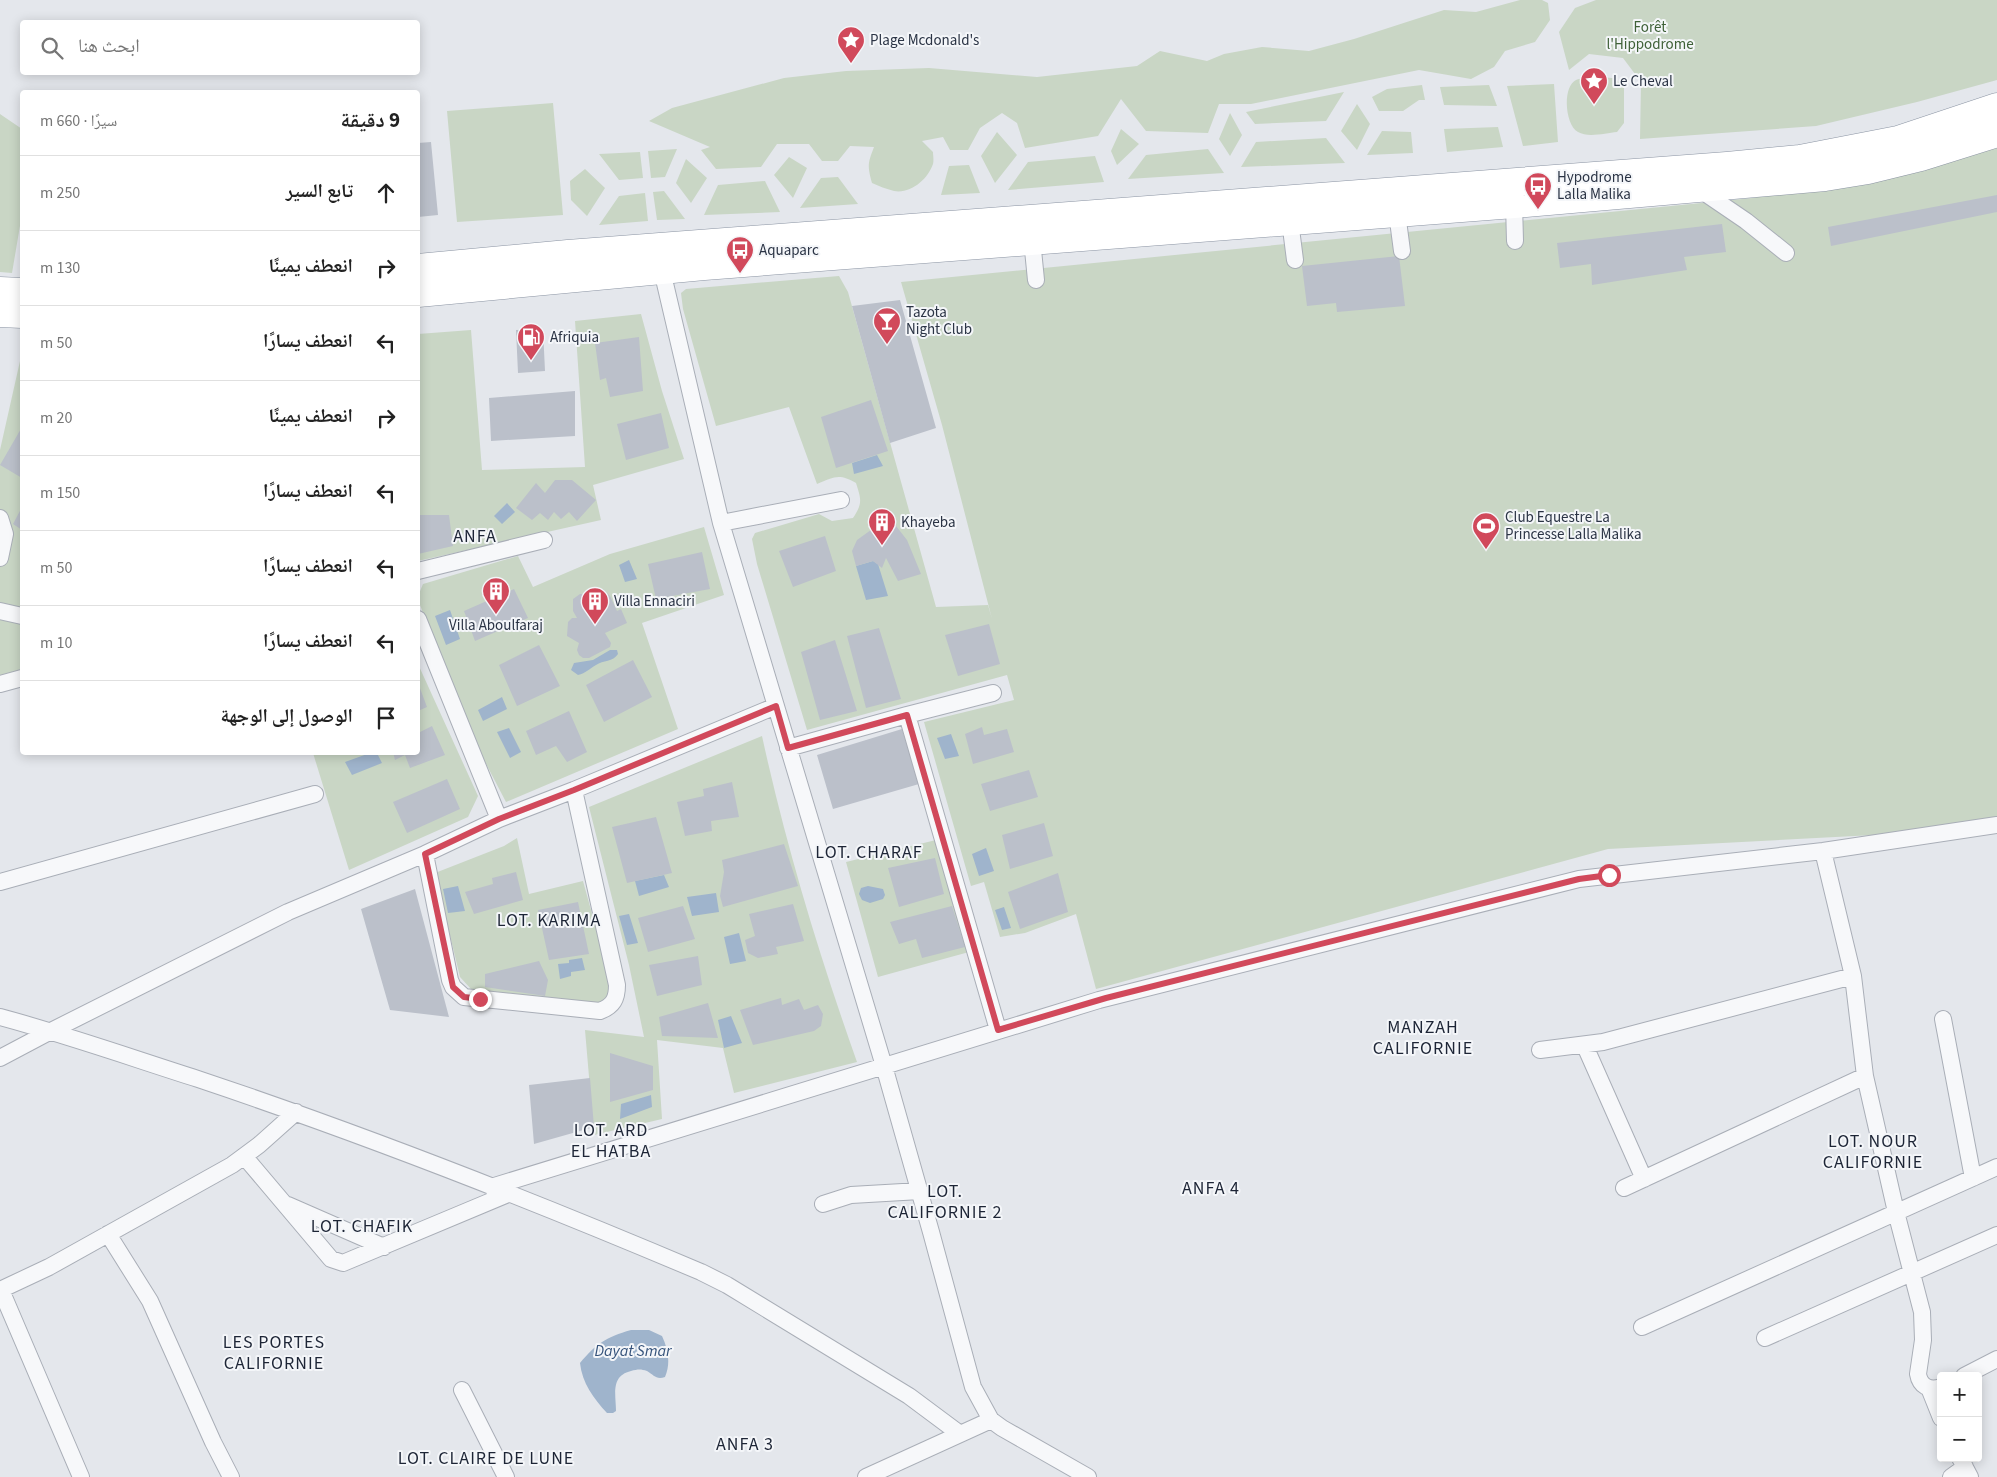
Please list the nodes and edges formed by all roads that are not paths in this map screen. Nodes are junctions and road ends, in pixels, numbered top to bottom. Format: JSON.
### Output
{"nodes":[{"id":1,"x":1997,"y":107,"type":"edge"},
{"id":2,"x":1997,"y":132,"type":"edge"},
{"id":3,"x":1728,"y":176,"type":"junction"},
{"id":4,"x":1699,"y":189,"type":"junction"},
{"id":5,"x":1514,"y":204,"type":"junction"},
{"id":6,"x":1397,"y":213,"type":"junction"},
{"id":7,"x":1290,"y":221,"type":"junction"},
{"id":8,"x":980,"y":234,"type":"junction"},
{"id":9,"x":1032,"y":240,"type":"junction"},
{"id":10,"x":1515,"y":241,"type":"dead end"},
{"id":11,"x":1402,"y":251,"type":"dead end"},
{"id":12,"x":1786,"y":253,"type":"dead end"},
{"id":13,"x":659,"y":259,"type":"junction"},
{"id":14,"x":1295,"y":260,"type":"dead end"},
{"id":15,"x":420,"y":268,"type":"edge"},
{"id":16,"x":468,"y":276,"type":"junction"},
{"id":17,"x":1036,"y":280,"type":"dead end"},
{"id":18,"x":0,"y":291,"type":"edge"},
{"id":19,"x":20,"y":292,"type":"edge"},
{"id":20,"x":420,"y":292,"type":"edge"},
{"id":21,"x":0,"y":313,"type":"edge"},
{"id":22,"x":20,"y":314,"type":"edge"},
{"id":23,"x":841,"y":500,"type":"dead end"},
{"id":24,"x":0,"y":518,"type":"edge"},
{"id":25,"x":721,"y":524,"type":"junction"},
{"id":26,"x":544,"y":540,"type":"dead end"},
{"id":27,"x":0,"y":558,"type":"edge"},
{"id":28,"x":420,"y":571,"type":"edge"},
{"id":29,"x":0,"y":612,"type":"edge"},
{"id":30,"x":20,"y":616,"type":"edge"},
{"id":31,"x":420,"y":624,"type":"edge"},
{"id":32,"x":20,"y":679,"type":"edge"},
{"id":33,"x":0,"y":684,"type":"edge"},
{"id":34,"x":994,"y":694,"type":"dead end"},
{"id":35,"x":776,"y":706,"type":"junction"},
{"id":36,"x":907,"y":715,"type":"junction"},
{"id":37,"x":788,"y":748,"type":"junction"},
{"id":38,"x":574,"y":790,"type":"junction"},
{"id":39,"x":315,"y":794,"type":"dead end"},
{"id":40,"x":499,"y":819,"type":"junction"},
{"id":41,"x":1997,"y":826,"type":"edge"},
{"id":42,"x":1823,"y":851,"type":"junction"},
{"id":43,"x":425,"y":854,"type":"junction"},
{"id":44,"x":0,"y":882,"type":"edge"},
{"id":45,"x":1853,"y":976,"type":"junction"},
{"id":46,"x":0,"y":1017,"type":"edge"},
{"id":47,"x":1943,"y":1019,"type":"dead end"},
{"id":48,"x":998,"y":1030,"type":"junction"},
{"id":49,"x":51,"y":1031,"type":"junction"},
{"id":50,"x":1585,"y":1046,"type":"junction"},
{"id":51,"x":1540,"y":1050,"type":"dead end"},
{"id":52,"x":0,"y":1058,"type":"edge"},
{"id":53,"x":884,"y":1066,"type":"junction"},
{"id":54,"x":1865,"y":1076,"type":"junction"},
{"id":55,"x":296,"y":1112,"type":"junction"},
{"id":56,"x":244,"y":1156,"type":"junction"},
{"id":57,"x":1997,"y":1167,"type":"edge"},
{"id":58,"x":1973,"y":1178,"type":"junction"},
{"id":59,"x":1644,"y":1179,"type":"junction"},
{"id":60,"x":491,"y":1187,"type":"junction"},
{"id":61,"x":1624,"y":1188,"type":"dead end"},
{"id":62,"x":920,"y":1191,"type":"junction"},
{"id":63,"x":508,"y":1194,"type":"junction"},
{"id":64,"x":284,"y":1204,"type":"junction"},
{"id":65,"x":823,"y":1204,"type":"dead end"},
{"id":66,"x":1896,"y":1212,"type":"junction"},
{"id":67,"x":108,"y":1234,"type":"junction"},
{"id":68,"x":1997,"y":1234,"type":"edge"},
{"id":69,"x":384,"y":1247,"type":"junction"},
{"id":70,"x":1911,"y":1274,"type":"junction"},
{"id":71,"x":1,"y":1290,"type":"edge"},
{"id":72,"x":1642,"y":1327,"type":"dead end"},
{"id":73,"x":1764,"y":1338,"type":"dead end"},
{"id":74,"x":1997,"y":1359,"type":"edge"},
{"id":75,"x":1972,"y":1372,"type":"edge"},
{"id":76,"x":1935,"y":1388,"type":"edge"},
{"id":77,"x":462,"y":1390,"type":"dead end"},
{"id":78,"x":1941,"y":1417,"type":"edge"},
{"id":79,"x":991,"y":1420,"type":"junction"},
{"id":80,"x":960,"y":1434,"type":"junction"},
{"id":81,"x":1965,"y":1467,"type":"edge"},
{"id":82,"x":81,"y":1477,"type":"edge"},
{"id":83,"x":231,"y":1477,"type":"edge"},
{"id":84,"x":506,"y":1477,"type":"edge"},
{"id":85,"x":866,"y":1477,"type":"edge"},
{"id":86,"x":1088,"y":1477,"type":"edge"},
{"id":87,"x":1951,"y":1477,"type":"edge"}],
"edges":[{"from":1,"to":3,"type":"highway"},
{"from":2,"to":3,"type":"highway"},
{"from":3,"to":4,"type":"highway"},
{"from":3,"to":8,"type":"highway"},
{"from":4,"to":5,"type":"highway"},
{"from":4,"to":12,"type":"street"},
{"from":5,"to":6,"type":"highway"},
{"from":5,"to":10,"type":"street"},
{"from":6,"to":7,"type":"highway"},
{"from":6,"to":11,"type":"street"},
{"from":7,"to":9,"type":"highway"},
{"from":7,"to":14,"type":"street"},
{"from":8,"to":9,"type":"highway"},
{"from":8,"to":13,"type":"highway"},
{"from":9,"to":17,"type":"street"},
{"from":13,"to":16,"type":"highway"},
{"from":13,"to":25,"type":"street"},
{"from":15,"to":16,"type":"highway"},
{"from":16,"to":20,"type":"highway"},
{"from":18,"to":19,"type":"highway"},
{"from":21,"to":22,"type":"highway"},
{"from":23,"to":25,"type":"street"},
{"from":24,"to":27,"type":"street"},
{"from":25,"to":35,"type":"street"},
{"from":26,"to":28,"type":"street"},
{"from":29,"to":30,"type":"street"},
{"from":31,"to":40,"type":"street"},
{"from":32,"to":33,"type":"street"},
{"from":34,"to":36,"type":"street"},
{"from":35,"to":37,"type":"street"},
{"from":35,"to":38,"type":"street"},
{"from":36,"to":37,"type":"street"},
{"from":36,"to":48,"type":"street"},
{"from":37,"to":53,"type":"street"},
{"from":38,"to":40,"type":"street"},
{"from":38,"to":43,"type":"street"},
{"from":39,"to":44,"type":"street"},
{"from":40,"to":43,"type":"street"},
{"from":41,"to":42,"type":"street"},
{"from":42,"to":45,"type":"street"},
{"from":42,"to":48,"type":"street"},
{"from":43,"to":49,"type":"street"},
{"from":45,"to":50,"type":"street"},
{"from":45,"to":54,"type":"street"},
{"from":46,"to":49,"type":"street"},
{"from":47,"to":58,"type":"street"},
{"from":48,"to":53,"type":"street"},
{"from":49,"to":52,"type":"street"},
{"from":49,"to":55,"type":"street"},
{"from":50,"to":51,"type":"street"},
{"from":50,"to":59,"type":"street"},
{"from":53,"to":60,"type":"street"},
{"from":53,"to":62,"type":"street"},
{"from":54,"to":59,"type":"street"},
{"from":54,"to":66,"type":"street"},
{"from":55,"to":56,"type":"street"},
{"from":55,"to":60,"type":"street"},
{"from":56,"to":64,"type":"street"},
{"from":56,"to":67,"type":"street"},
{"from":57,"to":58,"type":"street"},
{"from":58,"to":66,"type":"street"},
{"from":59,"to":61,"type":"street"},
{"from":60,"to":63,"type":"street"},
{"from":62,"to":65,"type":"street"},
{"from":62,"to":79,"type":"street"},
{"from":63,"to":69,"type":"street"},
{"from":63,"to":80,"type":"street"},
{"from":64,"to":69,"type":"street"},
{"from":64,"to":69,"type":"street"},
{"from":66,"to":70,"type":"street"},
{"from":66,"to":72,"type":"street"},
{"from":67,"to":71,"type":"street"},
{"from":67,"to":83,"type":"street"},
{"from":68,"to":70,"type":"street"},
{"from":70,"to":73,"type":"street"},
{"from":70,"to":76,"type":"street"},
{"from":71,"to":82,"type":"street"},
{"from":74,"to":75,"type":"street"},
{"from":76,"to":78,"type":"street"},
{"from":77,"to":84,"type":"street"},
{"from":79,"to":80,"type":"street"},
{"from":79,"to":86,"type":"street"},
{"from":80,"to":85,"type":"street"},
{"from":81,"to":87,"type":"street"}]}
